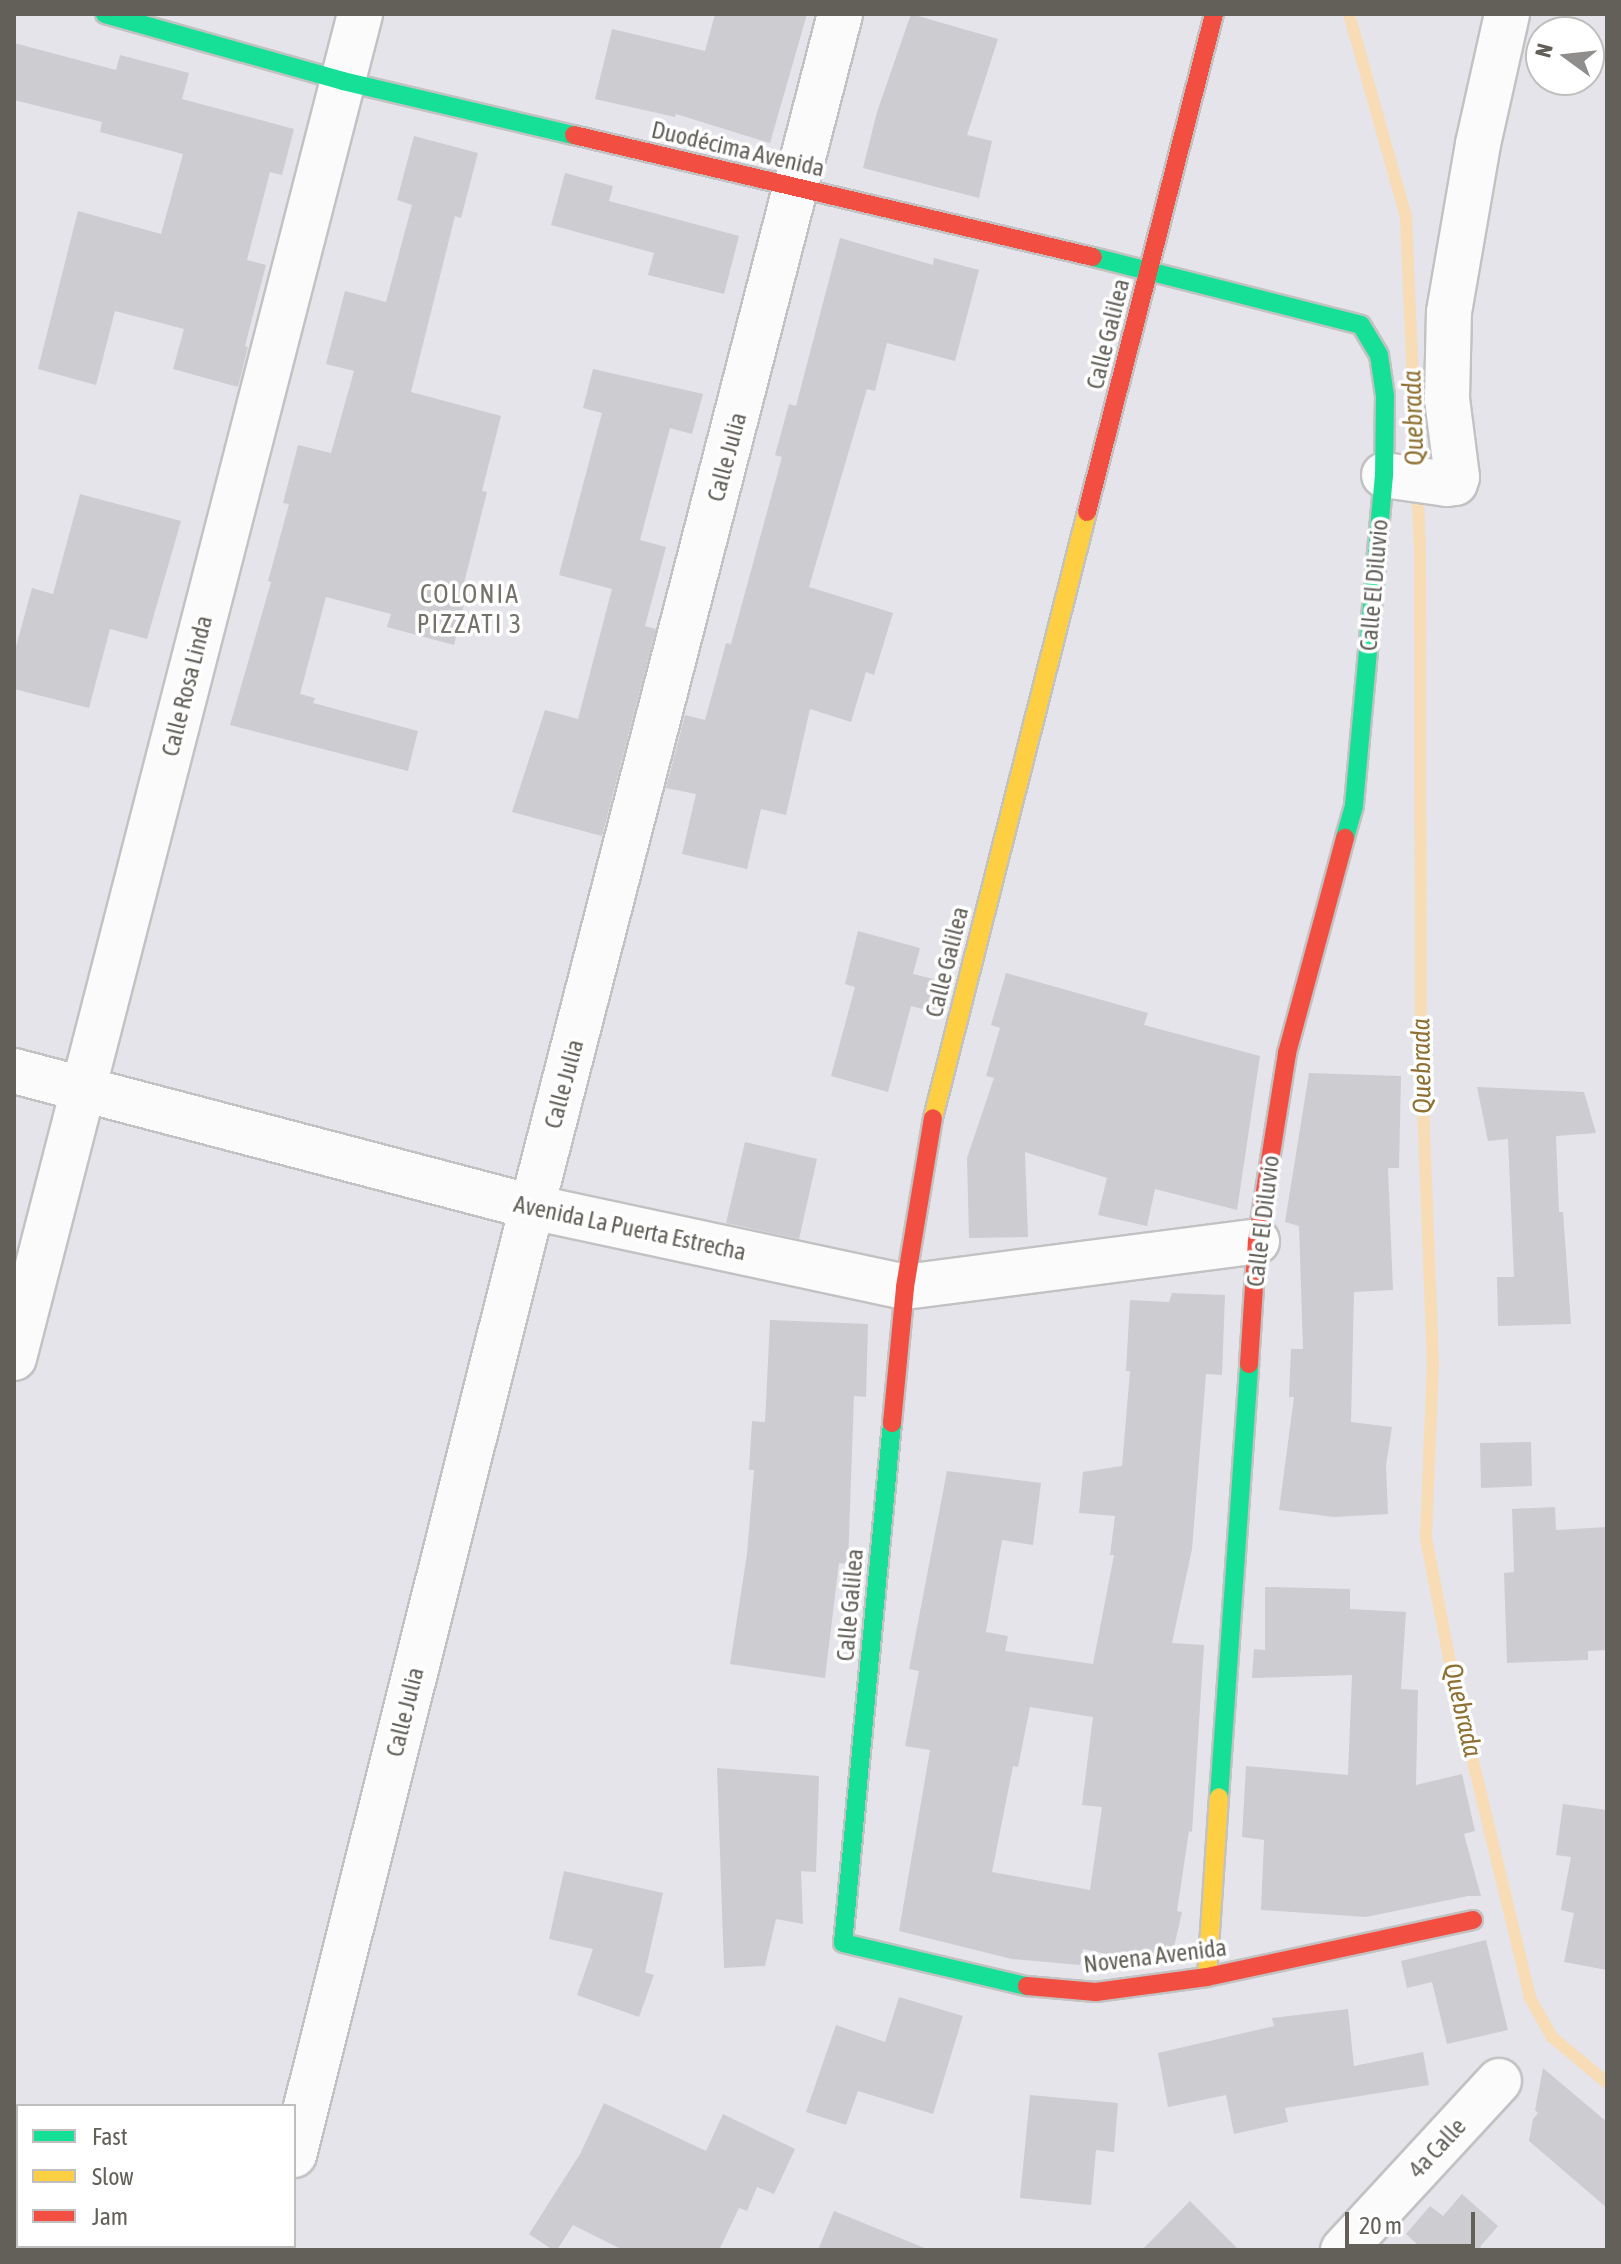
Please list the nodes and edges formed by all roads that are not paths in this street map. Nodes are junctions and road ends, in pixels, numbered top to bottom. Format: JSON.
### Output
{"nodes":[{"id":1,"x":105,"y":14,"type":"edge"},
{"id":2,"x":360,"y":14,"type":"edge"},
{"id":3,"x":840,"y":14,"type":"edge"},
{"id":4,"x":1214,"y":14,"type":"edge"},
{"id":5,"x":1507,"y":14,"type":"edge"},
{"id":6,"x":343,"y":81,"type":"junction"},
{"id":7,"x":797,"y":188,"type":"junction"},
{"id":8,"x":1149,"y":270,"type":"junction"},
{"id":9,"x":1361,"y":325,"type":"joint"},
{"id":10,"x":1393,"y":476,"type":"junction"},
{"id":11,"x":14,"y":1071,"type":"edge"},
{"id":12,"x":83,"y":1089,"type":"junction"},
{"id":13,"x":532,"y":1207,"type":"junction"},
{"id":14,"x":1257,"y":1241,"type":"junction"},
{"id":15,"x":905,"y":1287,"type":"junction"},
{"id":16,"x":14,"y":1358,"type":"edge"},
{"id":17,"x":1473,"y":1920,"type":"dead end"},
{"id":18,"x":843,"y":1943,"type":"joint"},
{"id":19,"x":1207,"y":1977,"type":"junction"},
{"id":20,"x":1499,"y":2081,"type":"dead end"},
{"id":21,"x":296,"y":2147,"type":"edge"},
{"id":22,"x":1343,"y":2250,"type":"edge"}],
"edges":[{"from":1,"to":6,"type":"street","name":"Duodécima Avenida"},
{"from":2,"to":6,"type":"street","name":"Calle Rosa Linda"},
{"from":3,"to":7,"type":"street","name":"Calle Julia"},
{"from":4,"to":8,"type":"street","name":"Calle Galilea"},
{"from":5,"to":10,"type":"street"},
{"from":6,"to":7,"type":"street","name":"Duodécima Avenida"},
{"from":6,"to":12,"type":"street","name":"Calle Rosa Linda"},
{"from":7,"to":8,"type":"street","name":"Duodécima Avenida"},
{"from":7,"to":13,"type":"street","name":"Calle Julia"},
{"from":8,"to":9,"type":"street","name":"Duodécima Avenida"},
{"from":8,"to":15,"type":"street","name":"Calle Galilea"},
{"from":9,"to":10,"type":"street","name":"Calle El Diluvio"},
{"from":10,"to":14,"type":"street","name":"Calle El Diluvio"},
{"from":11,"to":12,"type":"street","name":"Avenida La Puerta Estrecha"},
{"from":12,"to":13,"type":"street","name":"Avenida La Puerta Estrecha"},
{"from":12,"to":16,"type":"street","name":"Calle Rosa Linda"},
{"from":13,"to":15,"type":"street","name":"Avenida La Puerta Estrecha"},
{"from":13,"to":21,"type":"street","name":"Calle Julia"},
{"from":14,"to":15,"type":"street","name":"Avenida La Puerta Estrecha"},
{"from":14,"to":19,"type":"street","name":"Calle El Diluvio"},
{"from":15,"to":18,"type":"street","name":"Calle Galilea"},
{"from":17,"to":19,"type":"street","name":"Novena Avenida"},
{"from":18,"to":19,"type":"street","name":"Novena Avenida"},
{"from":20,"to":22,"type":"street","name":"4a Calle"}]}
